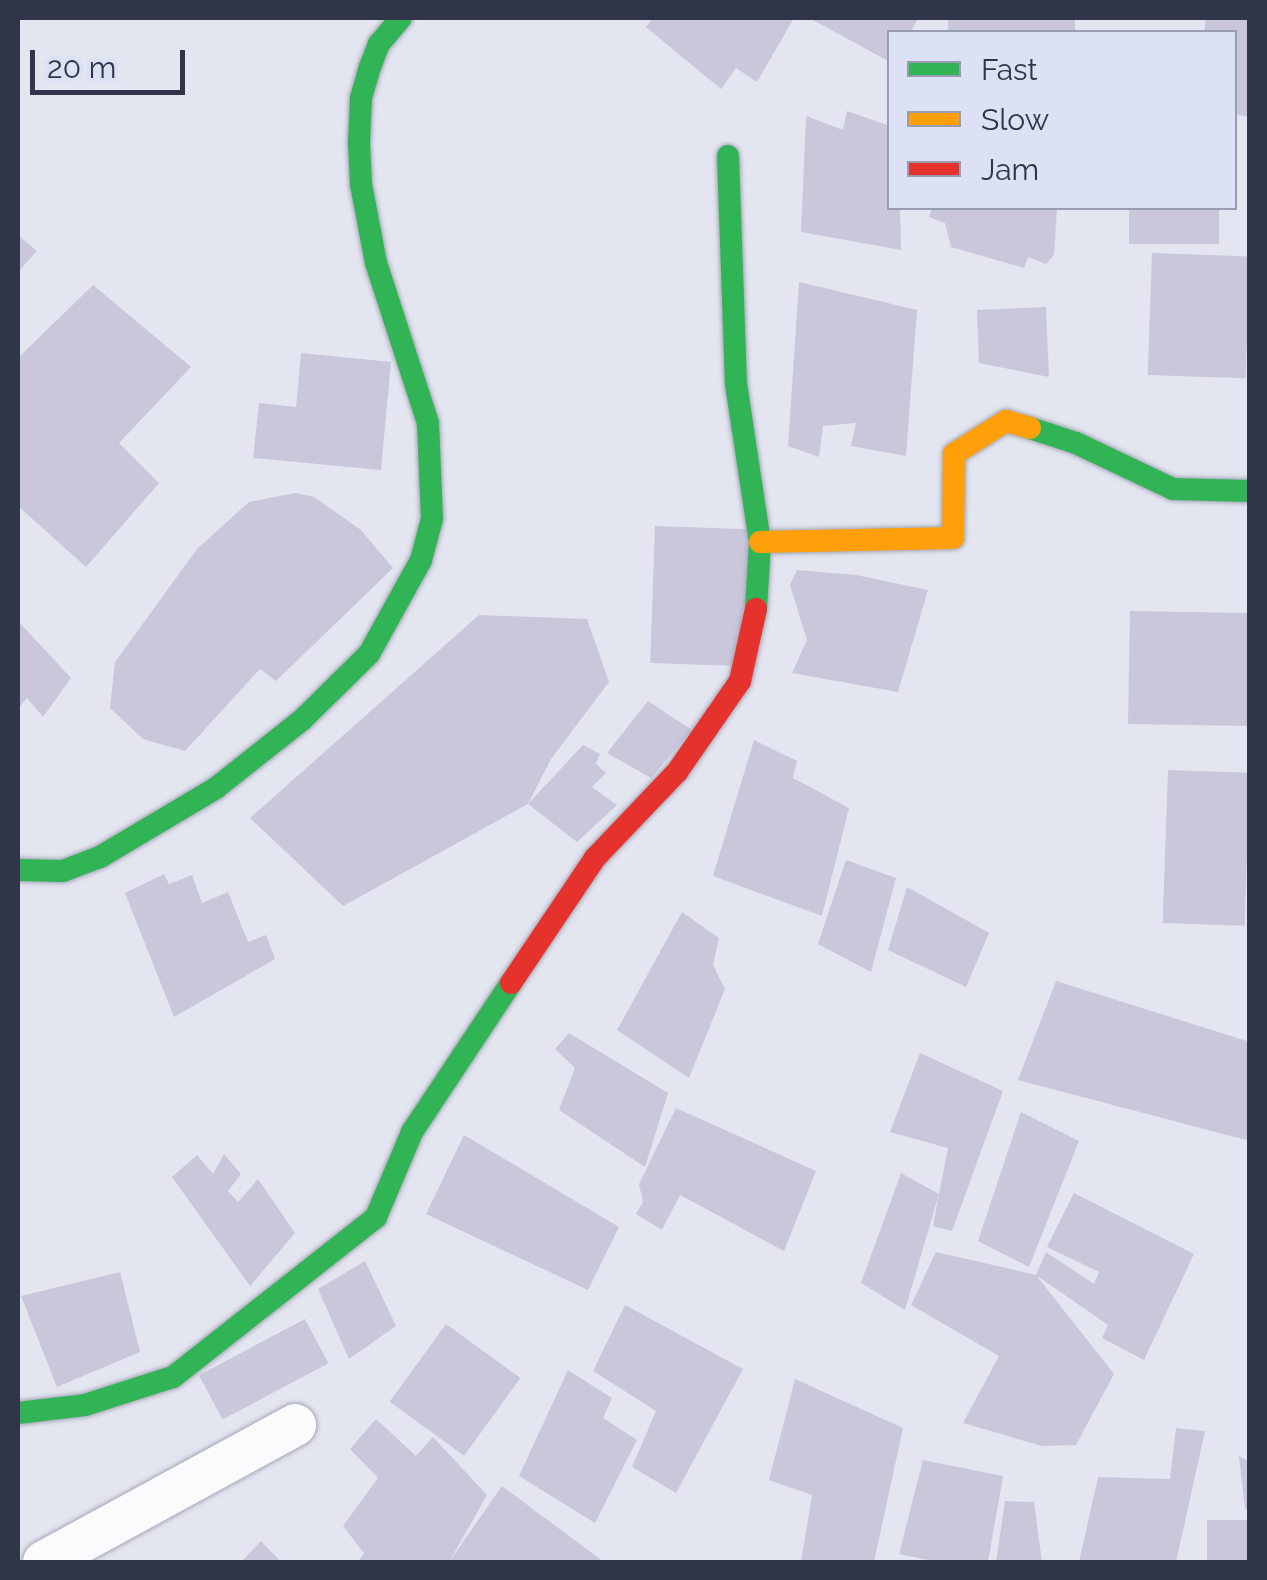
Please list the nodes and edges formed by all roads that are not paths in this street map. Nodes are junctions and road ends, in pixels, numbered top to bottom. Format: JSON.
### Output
{"nodes":[{"id":1,"x":401,"y":18,"type":"edge"},
{"id":2,"x":728,"y":156,"type":"dead end"},
{"id":3,"x":1250,"y":491,"type":"edge"},
{"id":4,"x":760,"y":542,"type":"junction"},
{"id":5,"x":18,"y":870,"type":"edge"},
{"id":6,"x":18,"y":1413,"type":"edge"},
{"id":7,"x":294,"y":1425,"type":"dead end"},
{"id":8,"x":44,"y":1562,"type":"edge"}],
"edges":[{"from":1,"to":5,"type":"street"},
{"from":2,"to":4,"type":"street"},
{"from":3,"to":4,"type":"street"},
{"from":4,"to":6,"type":"street"},
{"from":7,"to":8,"type":"street"}]}
